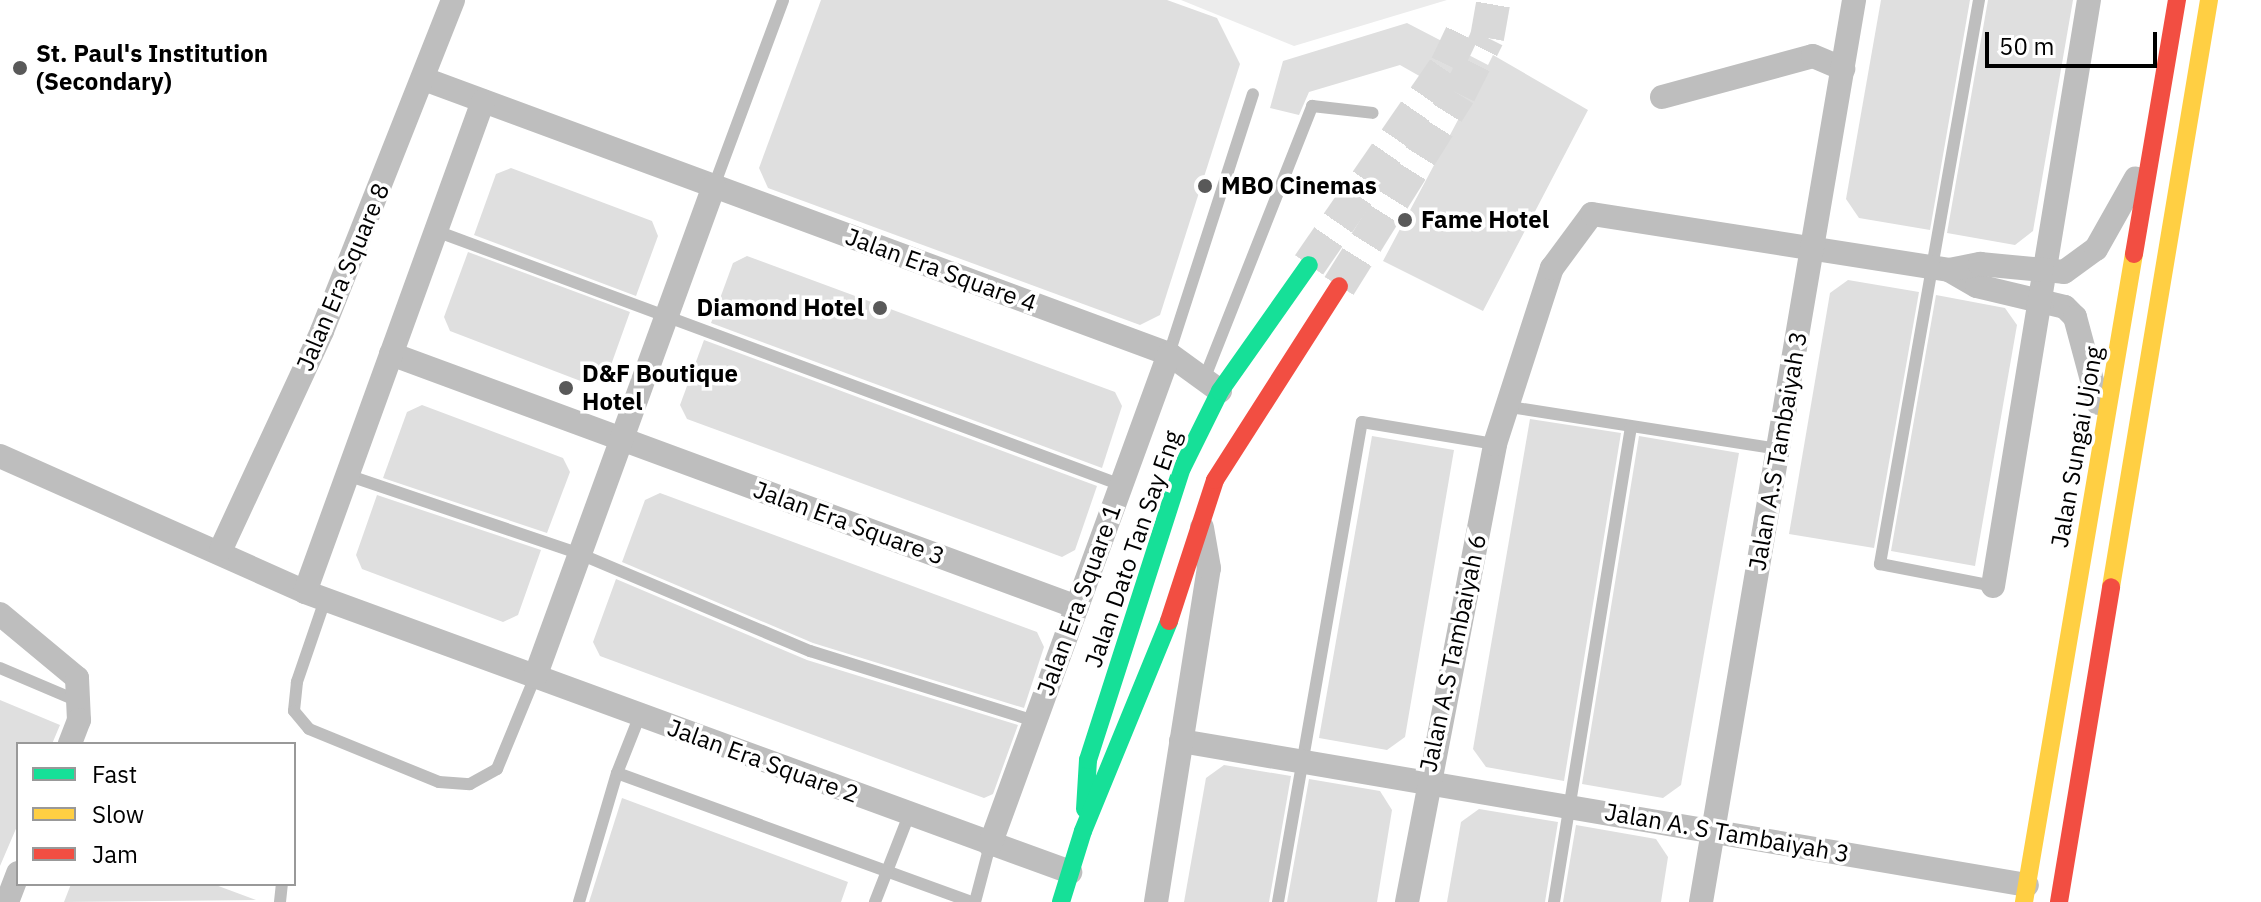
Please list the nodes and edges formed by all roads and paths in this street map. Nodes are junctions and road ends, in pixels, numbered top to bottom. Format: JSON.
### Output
{"nodes":[{"id":1,"x":453,"y":0,"type":"edge"},
{"id":2,"x":783,"y":0,"type":"edge"},
{"id":3,"x":1854,"y":0,"type":"edge"},
{"id":4,"x":1979,"y":0,"type":"edge"},
{"id":5,"x":2089,"y":0,"type":"edge"},
{"id":6,"x":2177,"y":0,"type":"edge"},
{"id":7,"x":2209,"y":0,"type":"edge"},
{"id":8,"x":1843,"y":69,"type":"junction"},
{"id":9,"x":424,"y":79,"type":"junction"},
{"id":10,"x":1253,"y":94,"type":"dead end"},
{"id":11,"x":1662,"y":97,"type":"dead end"},
{"id":12,"x":483,"y":101,"type":"junction"},
{"id":13,"x":1373,"y":113,"type":"dead end"},
{"id":14,"x":2151,"y":155,"type":"junction"},
{"id":15,"x":714,"y":186,"type":"junction"},
{"id":16,"x":436,"y":231,"type":"junction"},
{"id":17,"x":1812,"y":248,"type":"junction"},
{"id":18,"x":1309,"y":265,"type":"tunnel mouth"},
{"id":19,"x":1942,"y":268,"type":"junction"},
{"id":20,"x":2048,"y":272,"type":"junction"},
{"id":21,"x":1339,"y":286,"type":"tunnel mouth"},
{"id":22,"x":2043,"y":301,"type":"junction"},
{"id":23,"x":666,"y":317,"type":"junction"},
{"id":24,"x":391,"y":354,"type":"junction"},
{"id":25,"x":1169,"y":354,"type":"junction"},
{"id":26,"x":1212,"y":386,"type":"junction"},
{"id":27,"x":1510,"y":407,"type":"junction"},
{"id":28,"x":1631,"y":427,"type":"junction"},
{"id":29,"x":2104,"y":433,"type":"junction"},
{"id":30,"x":622,"y":439,"type":"junction"},
{"id":31,"x":1495,"y":444,"type":"junction"},
{"id":32,"x":1778,"y":449,"type":"junction"},
{"id":33,"x":0,"y":456,"type":"edge"},
{"id":34,"x":347,"y":475,"type":"junction"},
{"id":35,"x":1121,"y":485,"type":"junction"},
{"id":36,"x":1200,"y":517,"type":"junction"},
{"id":37,"x":221,"y":549,"type":"junction"},
{"id":38,"x":580,"y":554,"type":"junction"},
{"id":39,"x":1993,"y":586,"type":"joint"},
{"id":40,"x":315,"y":596,"type":"junction"},
{"id":41,"x":1077,"y":607,"type":"junction"},
{"id":42,"x":0,"y":614,"type":"edge"},
{"id":43,"x":0,"y":668,"type":"edge"},
{"id":44,"x":535,"y":677,"type":"junction"},
{"id":45,"x":80,"y":702,"type":"junction"},
{"id":46,"x":640,"y":715,"type":"junction"},
{"id":47,"x":1035,"y":721,"type":"junction"},
{"id":48,"x":1181,"y":741,"type":"junction"},
{"id":49,"x":70,"y":742,"type":"edge"},
{"id":50,"x":1301,"y":761,"type":"junction"},
{"id":51,"x":617,"y":773,"type":"junction"},
{"id":52,"x":1426,"y":782,"type":"junction"},
{"id":53,"x":1569,"y":806,"type":"junction"},
{"id":54,"x":909,"y":815,"type":"junction"},
{"id":55,"x":1713,"y":830,"type":"junction"},
{"id":56,"x":1083,"y":831,"type":"junction"},
{"id":57,"x":990,"y":845,"type":"junction"},
{"id":58,"x":888,"y":869,"type":"junction"},
{"id":59,"x":1070,"y":872,"type":"junction"},
{"id":60,"x":16,"y":878,"type":"edge"},
{"id":61,"x":2026,"y":894,"type":"edge"},
{"id":62,"x":7,"y":902,"type":"edge"},
{"id":63,"x":579,"y":902,"type":"edge"},
{"id":64,"x":875,"y":902,"type":"edge"},
{"id":65,"x":973,"y":902,"type":"edge"},
{"id":66,"x":1061,"y":902,"type":"edge"},
{"id":67,"x":1156,"y":902,"type":"edge"},
{"id":68,"x":1278,"y":902,"type":"edge"},
{"id":69,"x":1407,"y":902,"type":"edge"},
{"id":70,"x":1554,"y":902,"type":"edge"},
{"id":71,"x":1701,"y":902,"type":"edge"},
{"id":72,"x":2059,"y":902,"type":"edge"}],
"edges":[{"from":1,"to":9,"type":"street","name":"Jalan Era Square 8"},
{"from":2,"to":15,"type":"lane"},
{"from":3,"to":8,"type":"street","name":"Jalan A.S Tambaiyah 3"},
{"from":4,"to":19,"type":"lane"},
{"from":5,"to":20,"type":"street"},
{"from":6,"to":14,"type":"main road","name":"Jalan Sungai Ujong"},
{"from":7,"to":72,"type":"main road"},
{"from":8,"to":11,"type":"street"},
{"from":8,"to":17,"type":"street","name":"Jalan A.S Tambaiyah 3"},
{"from":9,"to":12,"type":"street","name":"Jalan Era Square 4"},
{"from":9,"to":37,"type":"street","name":"Jalan Era Square 8"},
{"from":10,"to":25,"type":"lane"},
{"from":12,"to":15,"type":"street","name":"Jalan Era Square 4"},
{"from":12,"to":16,"type":"street"},
{"from":13,"to":26,"type":"lane"},
{"from":14,"to":20,"type":"street"},
{"from":14,"to":29,"type":"main road","name":"Jalan Sungai Ujong"},
{"from":15,"to":23,"type":"street"},
{"from":15,"to":25,"type":"street","name":"Jalan Era Square 4"},
{"from":16,"to":23,"type":"lane"},
{"from":16,"to":24,"type":"street"},
{"from":17,"to":19,"type":"street"},
{"from":17,"to":27,"type":"street","name":"Jalan A.S Tambaiyah 6"},
{"from":17,"to":32,"type":"street","name":"Jalan A.S Tambaiyah 3"},
{"from":18,"to":26,"type":"main road","name":"Jalan Dato Tan Say Eng"},
{"from":19,"to":20,"type":"street"},
{"from":19,"to":22,"type":"street"},
{"from":19,"to":39,"type":"lane"},
{"from":20,"to":22,"type":"street"},
{"from":21,"to":36,"type":"main road","name":"Jalan Dato Tan Say Eng"},
{"from":22,"to":29,"type":"street"},
{"from":22,"to":39,"type":"street"},
{"from":23,"to":30,"type":"street"},
{"from":23,"to":35,"type":"lane"},
{"from":24,"to":30,"type":"street","name":"Jalan Era Square 3"},
{"from":24,"to":34,"type":"street"},
{"from":25,"to":26,"type":"street","name":"Jalan Era Square 4"},
{"from":25,"to":35,"type":"street","name":"Jalan Era Square 1"},
{"from":26,"to":56,"type":"main road","name":"Jalan Dato Tan Say Eng"},
{"from":27,"to":28,"type":"lane"},
{"from":27,"to":31,"type":"street","name":"Jalan A.S Tambaiyah 6"},
{"from":28,"to":32,"type":"lane"},
{"from":28,"to":53,"type":"lane"},
{"from":29,"to":61,"type":"main road","name":"Jalan Sungai Ujong"},
{"from":30,"to":38,"type":"street"},
{"from":30,"to":41,"type":"street","name":"Jalan Era Square 3"},
{"from":31,"to":50,"type":"lane"},
{"from":31,"to":52,"type":"street","name":"Jalan A.S Tambaiyah 6"},
{"from":32,"to":55,"type":"street","name":"Jalan A.S Tambaiyah 3"},
{"from":33,"to":37,"type":"street","name":"Jalan Era Square 2"},
{"from":34,"to":38,"type":"lane"},
{"from":34,"to":40,"type":"street"},
{"from":35,"to":41,"type":"street","name":"Jalan Era Square 1"},
{"from":36,"to":48,"type":"street"},
{"from":36,"to":56,"type":"main road","name":"Jalan Dato Tan Say Eng"},
{"from":37,"to":40,"type":"street","name":"Jalan Era Square 2"},
{"from":38,"to":44,"type":"street"},
{"from":38,"to":47,"type":"lane"},
{"from":40,"to":44,"type":"street","name":"Jalan Era Square 2"},
{"from":40,"to":44,"type":"lane"},
{"from":41,"to":47,"type":"street","name":"Jalan Era Square 1"},
{"from":42,"to":45,"type":"street"},
{"from":43,"to":45,"type":"lane"},
{"from":44,"to":46,"type":"street","name":"Jalan Era Square 2"},
{"from":45,"to":49,"type":"street"},
{"from":46,"to":51,"type":"lane"},
{"from":46,"to":54,"type":"street","name":"Jalan Era Square 2"},
{"from":47,"to":57,"type":"street","name":"Jalan Era Square 1"},
{"from":48,"to":50,"type":"street","name":"Jalan A. S Tambaiyah 3"},
{"from":48,"to":67,"type":"street"},
{"from":50,"to":52,"type":"street","name":"Jalan A. S Tambaiyah 3"},
{"from":50,"to":68,"type":"lane"},
{"from":51,"to":58,"type":"lane"},
{"from":51,"to":63,"type":"lane"},
{"from":52,"to":53,"type":"street","name":"Jalan A. S Tambaiyah 3"},
{"from":52,"to":69,"type":"street","name":"Jalan A.S Tambaiyah 6"},
{"from":53,"to":55,"type":"street","name":"Jalan A. S Tambaiyah 3"},
{"from":53,"to":70,"type":"lane"},
{"from":54,"to":57,"type":"street","name":"Jalan Era Square 2"},
{"from":54,"to":58,"type":"lane"},
{"from":55,"to":61,"type":"street","name":"Jalan A. S Tambaiyah 3"},
{"from":55,"to":71,"type":"street","name":"Jalan A.S Tambaiyah 3"},
{"from":56,"to":59,"type":"main road","name":"Jalan Dato Tan Say Eng"},
{"from":57,"to":59,"type":"street","name":"Jalan Era Square 2"},
{"from":57,"to":65,"type":"lane"},
{"from":58,"to":64,"type":"lane"},
{"from":58,"to":65,"type":"lane"},
{"from":59,"to":66,"type":"main road","name":"Jalan Dato Tan Say Eng"},
{"from":60,"to":62,"type":"street"}]}
